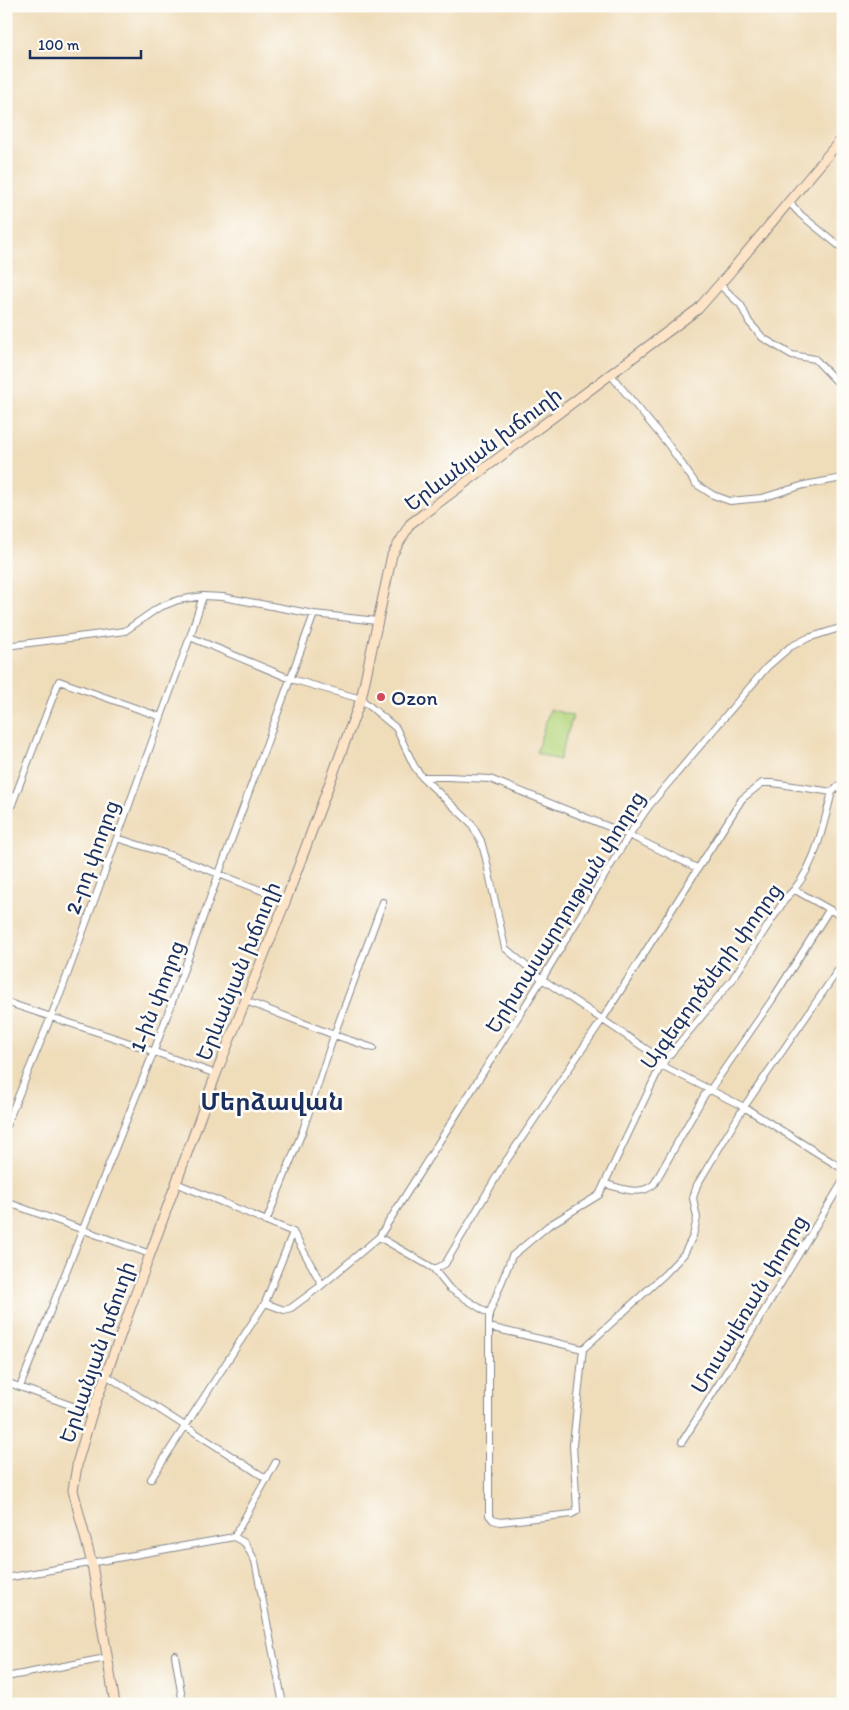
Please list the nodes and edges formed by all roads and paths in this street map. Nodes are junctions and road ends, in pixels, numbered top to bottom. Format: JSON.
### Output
{"nodes":[{"id":1,"x":843,"y":137,"type":"edge"},
{"id":2,"x":789,"y":202,"type":"junction"},
{"id":3,"x":843,"y":249,"type":"edge"},
{"id":4,"x":720,"y":285,"type":"junction"},
{"id":5,"x":610,"y":374,"type":"junction"},
{"id":6,"x":843,"y":390,"type":"edge"},
{"id":7,"x":843,"y":478,"type":"edge"},
{"id":8,"x":203,"y":596,"type":"junction"},
{"id":9,"x":314,"y":614,"type":"junction"},
{"id":10,"x":377,"y":621,"type":"junction"},
{"id":11,"x":843,"y":627,"type":"edge"},
{"id":12,"x":190,"y":637,"type":"junction"},
{"id":13,"x":6,"y":646,"type":"edge"},
{"id":14,"x":291,"y":679,"type":"junction"},
{"id":15,"x":361,"y":699,"type":"junction"},
{"id":16,"x":161,"y":718,"type":"junction"},
{"id":17,"x":422,"y":777,"type":"junction"},
{"id":18,"x":843,"y":782,"type":"edge"},
{"id":19,"x":832,"y":792,"type":"junction"},
{"id":20,"x":6,"y":820,"type":"edge"},
{"id":21,"x":629,"y":834,"type":"junction"},
{"id":22,"x":117,"y":838,"type":"junction"},
{"id":23,"x":697,"y":868,"type":"junction"},
{"id":24,"x":220,"y":874,"type":"junction"},
{"id":25,"x":795,"y":890,"type":"junction"},
{"id":26,"x":286,"y":900,"type":"junction"},
{"id":27,"x":383,"y":902,"type":"dead end"},
{"id":28,"x":829,"y":910,"type":"junction"},
{"id":29,"x":843,"y":917,"type":"edge"},
{"id":30,"x":843,"y":963,"type":"edge"},
{"id":31,"x":542,"y":979,"type":"junction"},
{"id":32,"x":246,"y":1001,"type":"junction"},
{"id":33,"x":6,"y":1002,"type":"edge"},
{"id":34,"x":51,"y":1018,"type":"junction"},
{"id":35,"x":602,"y":1020,"type":"junction"},
{"id":36,"x":334,"y":1036,"type":"junction"},
{"id":37,"x":373,"y":1048,"type":"dead end"},
{"id":38,"x":154,"y":1051,"type":"junction"},
{"id":39,"x":661,"y":1065,"type":"junction"},
{"id":40,"x":216,"y":1074,"type":"junction"},
{"id":41,"x":710,"y":1090,"type":"junction"},
{"id":42,"x":744,"y":1108,"type":"junction"},
{"id":43,"x":6,"y":1126,"type":"edge"},
{"id":44,"x":843,"y":1169,"type":"edge"},
{"id":45,"x":843,"y":1182,"type":"edge"},
{"id":46,"x":176,"y":1183,"type":"junction"},
{"id":47,"x":605,"y":1184,"type":"junction"},
{"id":48,"x":6,"y":1202,"type":"edge"},
{"id":49,"x":266,"y":1222,"type":"junction"},
{"id":50,"x":83,"y":1230,"type":"junction"},
{"id":51,"x":293,"y":1232,"type":"junction"},
{"id":52,"x":379,"y":1237,"type":"junction"},
{"id":53,"x":150,"y":1254,"type":"junction"},
{"id":54,"x":433,"y":1268,"type":"junction"},
{"id":55,"x":322,"y":1285,"type":"junction"},
{"id":56,"x":266,"y":1303,"type":"junction"},
{"id":57,"x":489,"y":1314,"type":"junction"},
{"id":58,"x":489,"y":1327,"type":"junction"},
{"id":59,"x":583,"y":1349,"type":"junction"},
{"id":60,"x":106,"y":1375,"type":"junction"},
{"id":61,"x":6,"y":1382,"type":"edge"},
{"id":62,"x":20,"y":1387,"type":"junction"},
{"id":63,"x":92,"y":1412,"type":"junction"},
{"id":64,"x":186,"y":1426,"type":"junction"},
{"id":65,"x":682,"y":1442,"type":"dead end"},
{"id":66,"x":276,"y":1462,"type":"dead end"},
{"id":67,"x":151,"y":1479,"type":"dead end"},
{"id":68,"x":267,"y":1479,"type":"junction"},
{"id":69,"x":234,"y":1537,"type":"junction"},
{"id":70,"x":92,"y":1564,"type":"junction"},
{"id":71,"x":6,"y":1578,"type":"edge"},
{"id":72,"x":174,"y":1656,"type":"dead end"},
{"id":73,"x":106,"y":1658,"type":"junction"},
{"id":74,"x":6,"y":1677,"type":"edge"},
{"id":75,"x":115,"y":1704,"type":"edge"},
{"id":76,"x":183,"y":1704,"type":"edge"},
{"id":77,"x":283,"y":1704,"type":"edge"}],
"edges":[{"from":1,"to":2,"type":"main road","name":"Երևանյան խճուղի"},
{"from":2,"to":3,"type":"street"},
{"from":2,"to":4,"type":"main road","name":"Երևանյան խճուղի"},
{"from":4,"to":5,"type":"main road","name":"Երևանյան խճուղի"},
{"from":4,"to":6,"type":"street"},
{"from":5,"to":7,"type":"street"},
{"from":5,"to":10,"type":"main road","name":"Երևանյան խճուղի"},
{"from":8,"to":9,"type":"street"},
{"from":8,"to":12,"type":"street","name":"2-րդ փողոց"},
{"from":8,"to":13,"type":"street"},
{"from":9,"to":10,"type":"street"},
{"from":9,"to":14,"type":"street","name":"1-ին փողոց"},
{"from":10,"to":15,"type":"main road","name":"Երևանյան խճուղի"},
{"from":11,"to":21,"type":"street","name":"Երիտասարդության փողոց"},
{"from":12,"to":14,"type":"street"},
{"from":12,"to":16,"type":"street","name":"2-րդ փողոց"},
{"from":14,"to":15,"type":"street"},
{"from":14,"to":24,"type":"street","name":"1-ին փողոց"},
{"from":15,"to":17,"type":"street"},
{"from":15,"to":26,"type":"main road","name":"Երևանյան խճուղի"},
{"from":16,"to":20,"type":"street"},
{"from":16,"to":22,"type":"street","name":"2-րդ փողոց"},
{"from":17,"to":21,"type":"street"},
{"from":17,"to":31,"type":"street"},
{"from":18,"to":19,"type":"street"},
{"from":19,"to":23,"type":"street"},
{"from":19,"to":25,"type":"street","name":"Այգեգործների փողոց"},
{"from":21,"to":23,"type":"street"},
{"from":21,"to":31,"type":"street","name":"Երիտասարդության փողոց"},
{"from":22,"to":24,"type":"street"},
{"from":22,"to":34,"type":"street","name":"2-րդ փողոց"},
{"from":23,"to":35,"type":"street"},
{"from":24,"to":26,"type":"street"},
{"from":24,"to":38,"type":"street","name":"1-ին փողոց"},
{"from":25,"to":28,"type":"street"},
{"from":25,"to":39,"type":"street","name":"Այգեգործների փողոց"},
{"from":26,"to":32,"type":"main road","name":"Երևանյան խճուղի"},
{"from":27,"to":36,"type":"street"},
{"from":28,"to":29,"type":"street"},
{"from":28,"to":41,"type":"street"},
{"from":30,"to":42,"type":"street"},
{"from":31,"to":35,"type":"street"},
{"from":31,"to":52,"type":"street","name":"Երիտասարդության փողոց"},
{"from":32,"to":36,"type":"street"},
{"from":32,"to":40,"type":"main road","name":"Երևանյան խճուղի"},
{"from":33,"to":34,"type":"street"},
{"from":34,"to":38,"type":"street"},
{"from":34,"to":43,"type":"street","name":"2-րդ փողոց"},
{"from":35,"to":39,"type":"street"},
{"from":35,"to":54,"type":"street"},
{"from":36,"to":37,"type":"street"},
{"from":36,"to":49,"type":"street"},
{"from":38,"to":40,"type":"street"},
{"from":38,"to":50,"type":"street","name":"1-ին փողոց"},
{"from":39,"to":41,"type":"street"},
{"from":39,"to":47,"type":"street","name":"Այգեգործների փողոց"},
{"from":40,"to":46,"type":"main road","name":"Երևանյան խճուղի"},
{"from":41,"to":42,"type":"street"},
{"from":41,"to":47,"type":"street"},
{"from":42,"to":44,"type":"street"},
{"from":42,"to":59,"type":"street"},
{"from":45,"to":65,"type":"street","name":"Մուսալեռան փողոց"},
{"from":46,"to":49,"type":"street"},
{"from":46,"to":53,"type":"main road","name":"Երևանյան խճուղի"},
{"from":47,"to":57,"type":"street","name":"Այգեգործների փողոց"},
{"from":48,"to":50,"type":"street"},
{"from":49,"to":51,"type":"street"},
{"from":50,"to":53,"type":"street"},
{"from":50,"to":62,"type":"street","name":"1-ին փողոց"},
{"from":51,"to":55,"type":"street"},
{"from":51,"to":56,"type":"street"},
{"from":52,"to":54,"type":"street"},
{"from":52,"to":55,"type":"street","name":"Երիտասարդության փողոց"},
{"from":53,"to":60,"type":"main road","name":"Երևանյան խճուղի"},
{"from":54,"to":57,"type":"street"},
{"from":55,"to":56,"type":"street","name":"Երիտասարդության փողոց"},
{"from":56,"to":64,"type":"street"},
{"from":57,"to":58,"type":"street","name":"Այգեգործների փողոց"},
{"from":58,"to":59,"type":"street"},
{"from":58,"to":59,"type":"street","name":"Այգեգործների փողոց"},
{"from":60,"to":63,"type":"main road","name":"Երևանյան խճուղի"},
{"from":60,"to":64,"type":"street"},
{"from":61,"to":62,"type":"street"},
{"from":62,"to":63,"type":"street"},
{"from":63,"to":70,"type":"main road","name":"Երևանյան խճուղի"},
{"from":64,"to":67,"type":"street"},
{"from":64,"to":68,"type":"street"},
{"from":66,"to":68,"type":"street"},
{"from":68,"to":69,"type":"street"},
{"from":69,"to":70,"type":"street"},
{"from":69,"to":77,"type":"street"},
{"from":70,"to":71,"type":"street"},
{"from":70,"to":73,"type":"main road","name":"Երևանյան խճուղի"},
{"from":72,"to":76,"type":"street"},
{"from":73,"to":74,"type":"street"},
{"from":73,"to":75,"type":"main road","name":"Երևանյան խճուղի"}]}
